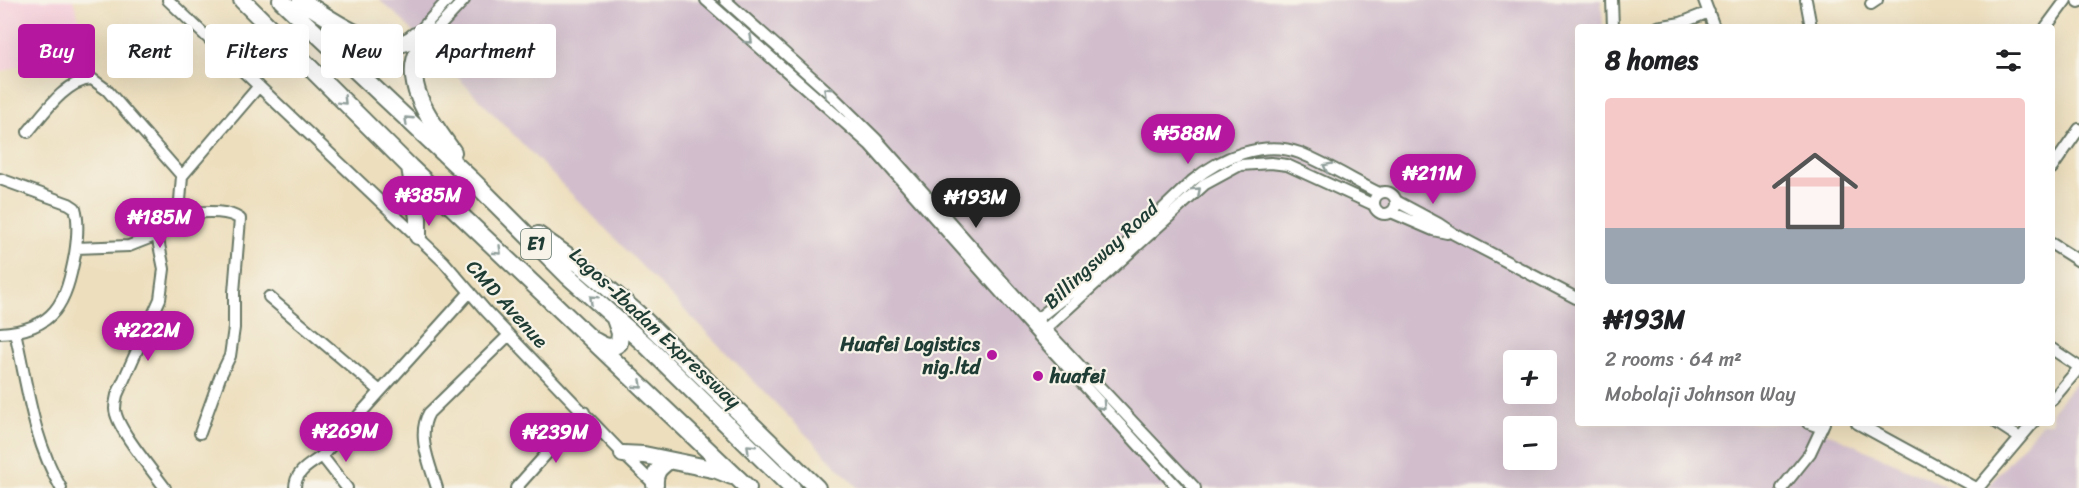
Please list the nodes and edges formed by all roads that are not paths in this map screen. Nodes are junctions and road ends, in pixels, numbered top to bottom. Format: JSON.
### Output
{"nodes":[{"id":1,"x":168,"y":0,"type":"edge"},
{"id":2,"x":242,"y":0,"type":"edge"},
{"id":3,"x":281,"y":0,"type":"edge"},
{"id":4,"x":301,"y":0,"type":"edge"},
{"id":5,"x":448,"y":0,"type":"edge"},
{"id":6,"x":464,"y":0,"type":"edge"},
{"id":7,"x":706,"y":0,"type":"edge"},
{"id":8,"x":725,"y":0,"type":"edge"},
{"id":9,"x":1612,"y":0,"type":"edge"},
{"id":10,"x":1704,"y":0,"type":"edge"},
{"id":11,"x":1806,"y":0,"type":"edge"},
{"id":12,"x":2066,"y":0,"type":"edge"},
{"id":13,"x":1709,"y":12,"type":"junction"},
{"id":14,"x":430,"y":24,"type":"edge"},
{"id":15,"x":437,"y":24,"type":"edge"},
{"id":16,"x":1613,"y":24,"type":"edge"},
{"id":17,"x":1675,"y":24,"type":"edge"},
{"id":18,"x":1713,"y":24,"type":"edge"},
{"id":19,"x":1810,"y":24,"type":"edge"},
{"id":20,"x":2048,"y":24,"type":"edge"},
{"id":21,"x":415,"y":42,"type":"edge"},
{"id":22,"x":415,"y":55,"type":"edge"},
{"id":23,"x":259,"y":86,"type":"junction"},
{"id":24,"x":2079,"y":129,"type":"edge"},
{"id":25,"x":28,"y":132,"type":"dead end"},
{"id":26,"x":2055,"y":164,"type":"edge"},
{"id":27,"x":410,"y":167,"type":"junction"},
{"id":28,"x":182,"y":176,"type":"junction"},
{"id":29,"x":0,"y":179,"type":"edge"},
{"id":30,"x":472,"y":180,"type":"junction"},
{"id":31,"x":1379,"y":193,"type":"junction"},
{"id":32,"x":1396,"y":201,"type":"junction"},
{"id":33,"x":1374,"y":205,"type":"junction"},
{"id":34,"x":1391,"y":212,"type":"junction"},
{"id":35,"x":179,"y":213,"type":"junction"},
{"id":36,"x":516,"y":224,"type":"junction"},
{"id":37,"x":1454,"y":234,"type":"junction"},
{"id":38,"x":157,"y":235,"type":"junction"},
{"id":39,"x":418,"y":236,"type":"junction"},
{"id":40,"x":2055,"y":246,"type":"edge"},
{"id":41,"x":76,"y":248,"type":"junction"},
{"id":42,"x":2078,"y":257,"type":"edge"},
{"id":43,"x":470,"y":292,"type":"junction"},
{"id":44,"x":268,"y":297,"type":"dead end"},
{"id":45,"x":1575,"y":298,"type":"edge"},
{"id":46,"x":615,"y":319,"type":"junction"},
{"id":47,"x":1033,"y":322,"type":"junction"},
{"id":48,"x":15,"y":332,"type":"junction"},
{"id":49,"x":0,"y":333,"type":"edge"},
{"id":50,"x":585,"y":333,"type":"junction"},
{"id":51,"x":1042,"y":333,"type":"junction"},
{"id":52,"x":509,"y":335,"type":"junction"},
{"id":53,"x":2055,"y":351,"type":"edge"},
{"id":54,"x":2079,"y":368,"type":"edge"},
{"id":55,"x":380,"y":390,"type":"junction"},
{"id":56,"x":2055,"y":396,"type":"edge"},
{"id":57,"x":584,"y":412,"type":"junction"},
{"id":58,"x":1823,"y":426,"type":"edge"},
{"id":59,"x":1863,"y":426,"type":"edge"},
{"id":60,"x":2002,"y":426,"type":"edge"},
{"id":61,"x":2030,"y":426,"type":"edge"},
{"id":62,"x":200,"y":433,"type":"dead end"},
{"id":63,"x":2020,"y":438,"type":"junction"},
{"id":64,"x":623,"y":454,"type":"junction"},
{"id":65,"x":322,"y":456,"type":"junction"},
{"id":66,"x":668,"y":461,"type":"junction"},
{"id":67,"x":746,"y":485,"type":"edge"},
{"id":68,"x":657,"y":486,"type":"edge"},
{"id":69,"x":61,"y":488,"type":"edge"},
{"id":70,"x":165,"y":488,"type":"edge"},
{"id":71,"x":295,"y":488,"type":"edge"},
{"id":72,"x":347,"y":488,"type":"edge"},
{"id":73,"x":436,"y":488,"type":"edge"},
{"id":74,"x":516,"y":488,"type":"edge"},
{"id":75,"x":792,"y":488,"type":"edge"},
{"id":76,"x":817,"y":488,"type":"edge"},
{"id":77,"x":1178,"y":488,"type":"edge"},
{"id":78,"x":1195,"y":488,"type":"edge"},
{"id":79,"x":1782,"y":488,"type":"edge"},
{"id":80,"x":1977,"y":488,"type":"edge"}],
"edges":[{"from":1,"to":23,"type":"street","name":"CMD Avenue"},
{"from":2,"to":27,"type":"highway","number":"E1","one_way":true},
{"from":30,"to":3,"type":"highway","name":"Lagos-Ibadan Expressway","number":"E1","one_way":true},
{"from":4,"to":21,"type":"highway"},
{"from":5,"to":14,"type":"street"},
{"from":6,"to":15,"type":"street"},
{"from":7,"to":47,"type":"street","one_way":true},
{"from":47,"to":8,"type":"street","one_way":true},
{"from":9,"to":16,"type":"street"},
{"from":10,"to":13,"type":"street"},
{"from":11,"to":19,"type":"street"},
{"from":12,"to":20,"type":"street"},
{"from":13,"to":17,"type":"street"},
{"from":13,"to":18,"type":"street"},
{"from":22,"to":30,"type":"highway"},
{"from":23,"to":28,"type":"street"},
{"from":23,"to":39,"type":"street","name":"CMD Avenue"},
{"from":24,"to":26,"type":"street"},
{"from":25,"to":28,"type":"street"},
{"from":27,"to":39,"type":"highway"},
{"from":27,"to":50,"type":"highway","number":"E1","one_way":true},
{"from":28,"to":35,"type":"street"},
{"from":29,"to":41,"type":"street"},
{"from":30,"to":36,"type":"highway","name":"Lagos-Ibadan Expressway","number":"E1"},
{"from":31,"to":32,"type":"street"},
{"from":31,"to":33,"type":"street"},
{"from":31,"to":47,"type":"street","name":"Billingsway Road","one_way":true},
{"from":32,"to":34,"type":"street"},
{"from":32,"to":37,"type":"street"},
{"from":33,"to":34,"type":"street"},
{"from":51,"to":33,"type":"street","name":"Billingsway Road","one_way":true},
{"from":34,"to":37,"type":"street"},
{"from":35,"to":38,"type":"street"},
{"from":35,"to":62,"type":"street"},
{"from":46,"to":36,"type":"highway","name":"Lagos-Ibadan Expressway","number":"E1","one_way":true},
{"from":36,"to":76,"type":"highway"},
{"from":37,"to":45,"type":"street"},
{"from":38,"to":41,"type":"street"},
{"from":38,"to":70,"type":"street"},
{"from":39,"to":43,"type":"street","name":"CMD Avenue"},
{"from":40,"to":42,"type":"street"},
{"from":41,"to":48,"type":"street"},
{"from":43,"to":52,"type":"street","name":"CMD Avenue"},
{"from":43,"to":55,"type":"street"},
{"from":44,"to":55,"type":"street"},
{"from":46,"to":50,"type":"highway"},
{"from":75,"to":46,"type":"highway","name":"Lagos-Ibadan Expressway","number":"E1","one_way":true},
{"from":47,"to":51,"type":"street"},
{"from":48,"to":49,"type":"street"},
{"from":48,"to":69,"type":"street"},
{"from":50,"to":67,"type":"highway","number":"E1","one_way":true},
{"from":51,"to":77,"type":"street","one_way":true},
{"from":51,"to":78,"type":"street"},
{"from":52,"to":57,"type":"street","name":"CMD Avenue"},
{"from":52,"to":73,"type":"street"},
{"from":53,"to":54,"type":"street"},
{"from":54,"to":56,"type":"street"},
{"from":55,"to":65,"type":"street"},
{"from":57,"to":64,"type":"street","name":"CMD Avenue"},
{"from":57,"to":74,"type":"street"},
{"from":58,"to":79,"type":"street"},
{"from":59,"to":80,"type":"street"},
{"from":60,"to":63,"type":"street"},
{"from":61,"to":63,"type":"street"},
{"from":63,"to":80,"type":"street"},
{"from":64,"to":66,"type":"highway"},
{"from":64,"to":68,"type":"street","name":"CMD Avenue"},
{"from":65,"to":71,"type":"street"},
{"from":65,"to":72,"type":"street"},
{"from":66,"to":67,"type":"highway"},
{"from":66,"to":68,"type":"highway"}]}
